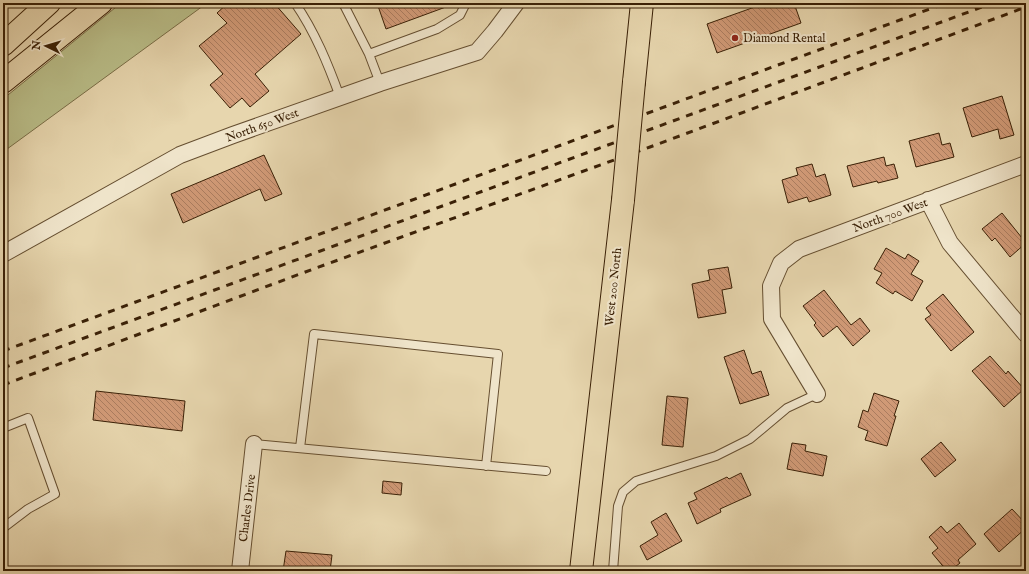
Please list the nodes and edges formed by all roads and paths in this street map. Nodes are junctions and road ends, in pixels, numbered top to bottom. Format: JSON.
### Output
{"nodes":[{"id":1,"x":49,"y":3,"type":"edge"},
{"id":2,"x":101,"y":3,"type":"edge"},
{"id":3,"x":295,"y":3,"type":"edge"},
{"id":4,"x":343,"y":3,"type":"edge"},
{"id":5,"x":466,"y":3,"type":"edge"},
{"id":6,"x":642,"y":3,"type":"edge"},
{"id":7,"x":513,"y":4,"type":"edge"},
{"id":8,"x":3,"y":45,"type":"edge"},
{"id":9,"x":369,"y":54,"type":"junction"},
{"id":10,"x":3,"y":82,"type":"edge"},
{"id":11,"x":380,"y":83,"type":"junction"},
{"id":12,"x":340,"y":97,"type":"junction"},
{"id":13,"x":1026,"y":164,"type":"edge"},
{"id":14,"x":928,"y":200,"type":"junction"},
{"id":15,"x":3,"y":254,"type":"edge"},
{"id":16,"x":1026,"y":334,"type":"edge"},
{"id":17,"x":817,"y":394,"type":"joint"},
{"id":18,"x":3,"y":428,"type":"edge"},
{"id":19,"x":254,"y":444,"type":"joint"},
{"id":20,"x":300,"y":448,"type":"junction"},
{"id":21,"x":486,"y":466,"type":"junction"},
{"id":22,"x":546,"y":471,"type":"dead end"},
{"id":23,"x":3,"y":528,"type":"edge"},
{"id":24,"x":240,"y":571,"type":"edge"},
{"id":25,"x":581,"y":571,"type":"edge"},
{"id":26,"x":613,"y":571,"type":"edge"}],
"edges":[{"from":1,"to":8,"type":"main road"},
{"from":2,"to":10,"type":"main road"},
{"from":3,"to":12,"type":"lane"},
{"from":4,"to":9,"type":"lane"},
{"from":5,"to":9,"type":"lane"},
{"from":6,"to":25,"type":"main road","name":"West 200 North","bridge":true},
{"from":7,"to":11,"type":"street","name":"North 650 West"},
{"from":9,"to":11,"type":"lane"},
{"from":11,"to":12,"type":"street","name":"North 650 West"},
{"from":12,"to":15,"type":"street","name":"North 650 West"},
{"from":13,"to":14,"type":"street","name":"North 700 West"},
{"from":14,"to":16,"type":"street"},
{"from":14,"to":17,"type":"street","name":"North 700 West"},
{"from":17,"to":26,"type":"lane"},
{"from":18,"to":23,"type":"lane"},
{"from":19,"to":20,"type":"lane"},
{"from":19,"to":24,"type":"street","name":"Charles Drive"},
{"from":20,"to":21,"type":"lane"},
{"from":20,"to":21,"type":"lane"},
{"from":21,"to":22,"type":"lane"}]}
